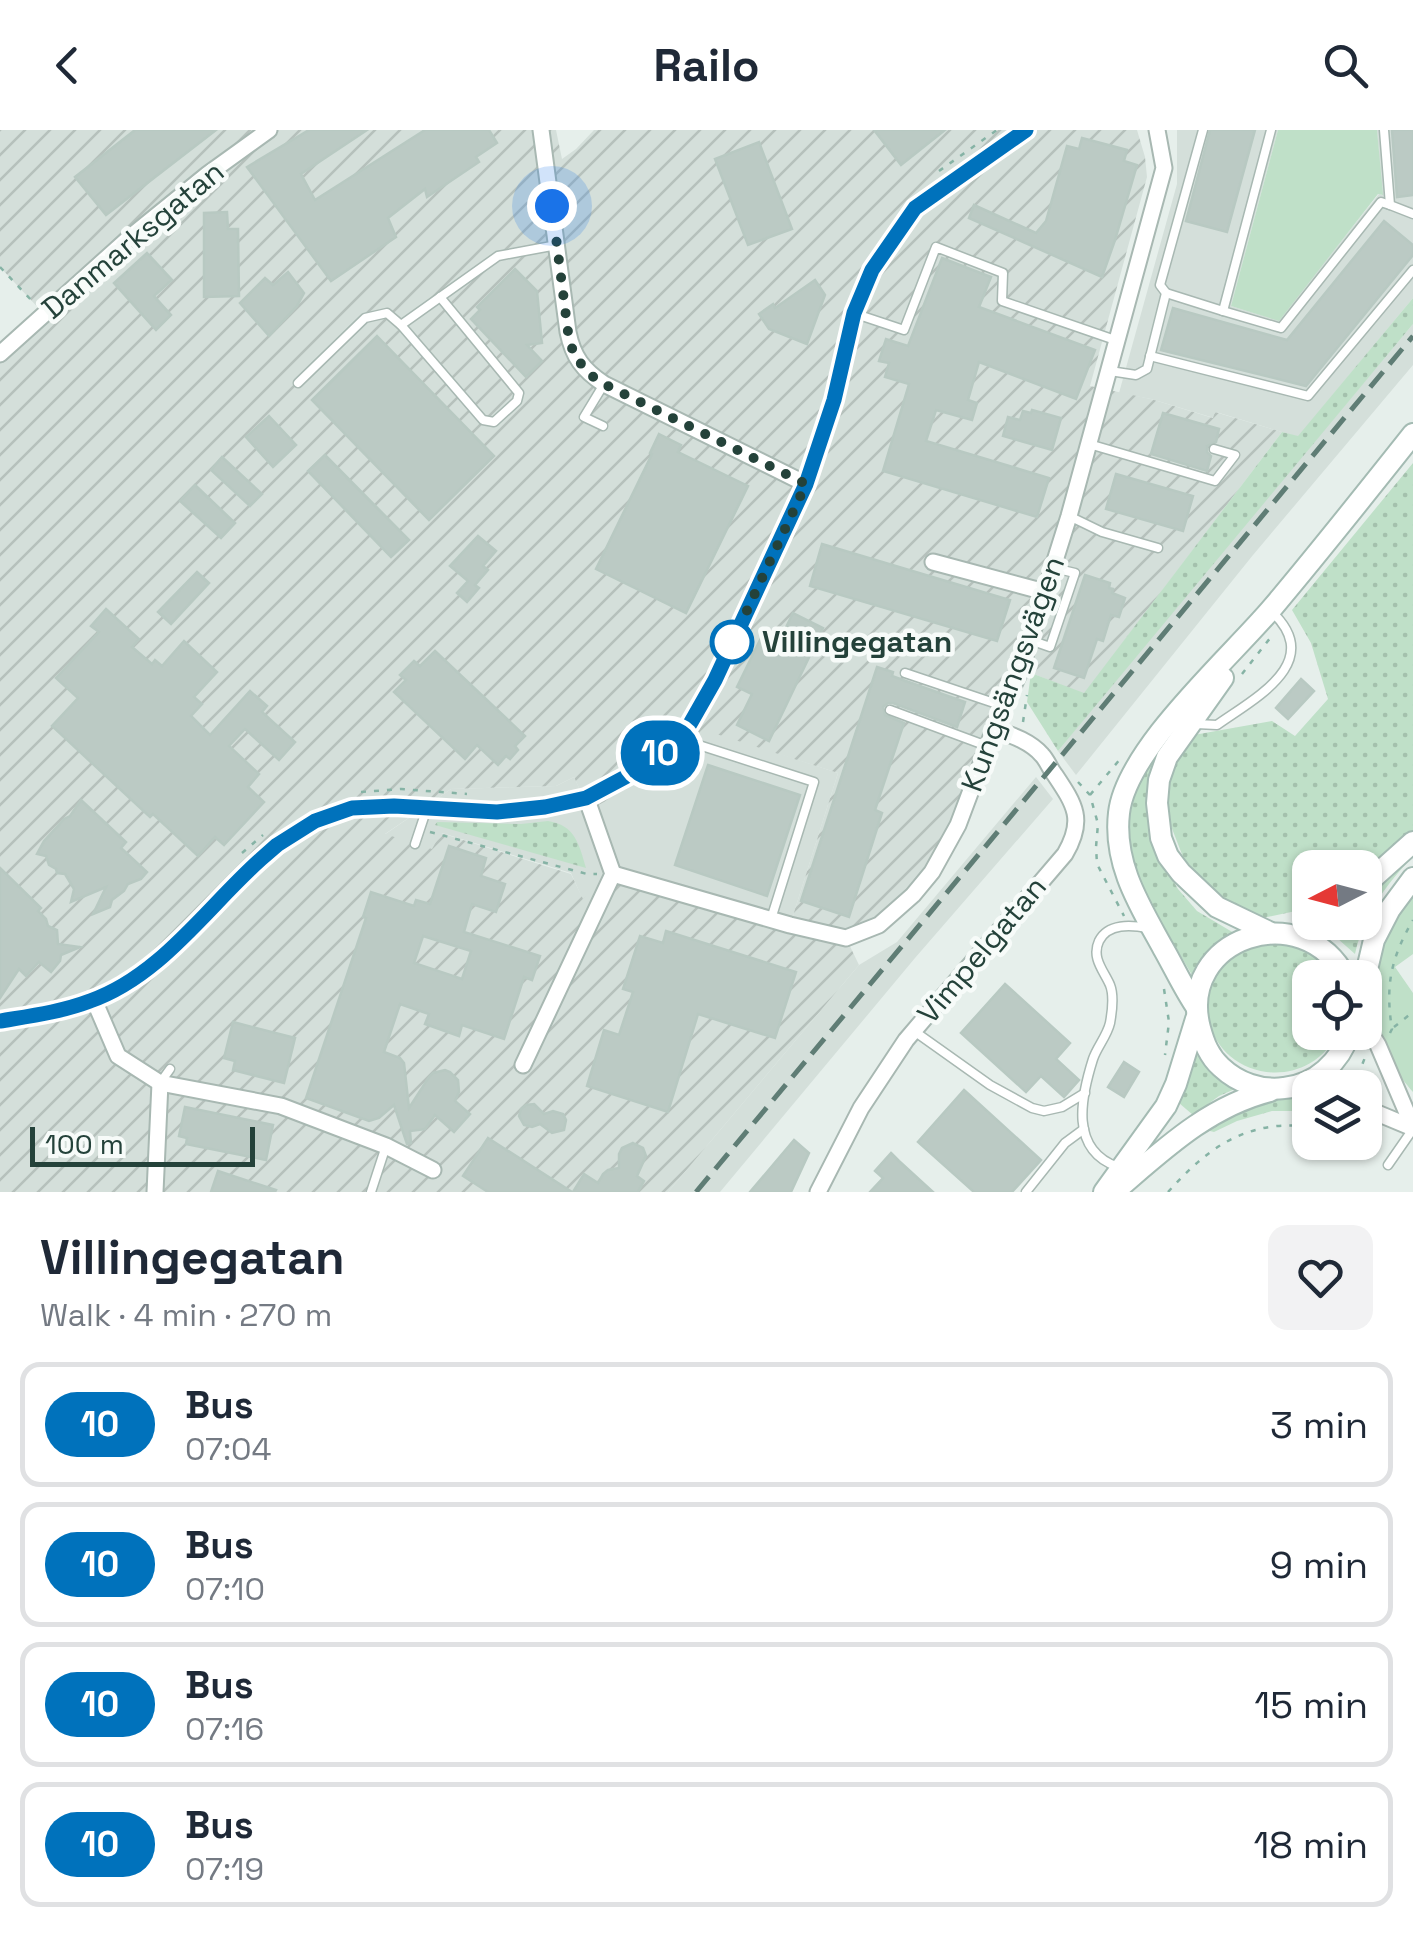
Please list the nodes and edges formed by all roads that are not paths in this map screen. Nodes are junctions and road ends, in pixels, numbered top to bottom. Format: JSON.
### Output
{"nodes":[{"id":1,"x":269,"y":130,"type":"edge"},
{"id":2,"x":541,"y":130,"type":"edge"},
{"id":3,"x":1026,"y":130,"type":"edge"},
{"id":4,"x":1157,"y":130,"type":"edge"},
{"id":5,"x":1203,"y":130,"type":"edge"},
{"id":6,"x":1272,"y":130,"type":"edge"},
{"id":7,"x":1384,"y":130,"type":"edge"},
{"id":8,"x":1390,"y":205,"type":"junction"},
{"id":9,"x":1413,"y":214,"type":"edge"},
{"id":10,"x":556,"y":244,"type":"junction"},
{"id":11,"x":1413,"y":270,"type":"edge"},
{"id":12,"x":1166,"y":294,"type":"junction"},
{"id":13,"x":440,"y":298,"type":"junction"},
{"id":14,"x":1223,"y":311,"type":"junction"},
{"id":15,"x":854,"y":313,"type":"junction"},
{"id":16,"x":402,"y":325,"type":"junction"},
{"id":17,"x":1118,"y":341,"type":"junction"},
{"id":18,"x":0,"y":354,"type":"edge"},
{"id":19,"x":1150,"y":356,"type":"junction"},
{"id":20,"x":1110,"y":371,"type":"junction"},
{"id":21,"x":298,"y":383,"type":"dead end"},
{"id":22,"x":604,"y":384,"type":"junction"},
{"id":23,"x":603,"y":426,"type":"dead end"},
{"id":24,"x":1413,"y":434,"type":"edge"},
{"id":25,"x":1089,"y":444,"type":"junction"},
{"id":26,"x":1214,"y":449,"type":"dead end"},
{"id":27,"x":806,"y":484,"type":"junction"},
{"id":28,"x":1069,"y":516,"type":"junction"},
{"id":29,"x":1158,"y":548,"type":"dead end"},
{"id":30,"x":933,"y":562,"type":"dead end"},
{"id":31,"x":1052,"y":567,"type":"junction"},
{"id":32,"x":1045,"y":592,"type":"junction"},
{"id":33,"x":1270,"y":610,"type":"junction"},
{"id":34,"x":1030,"y":640,"type":"junction"},
{"id":35,"x":905,"y":673,"type":"dead end"},
{"id":36,"x":1003,"y":706,"type":"junction"},
{"id":37,"x":890,"y":710,"type":"dead end"},
{"id":38,"x":1192,"y":723,"type":"junction"},
{"id":39,"x":994,"y":729,"type":"junction"},
{"id":40,"x":677,"y":738,"type":"junction"},
{"id":41,"x":695,"y":744,"type":"junction"},
{"id":42,"x":987,"y":746,"type":"junction"},
{"id":43,"x":692,"y":763,"type":"dead end"},
{"id":44,"x":586,"y":798,"type":"junction"},
{"id":45,"x":427,"y":808,"type":"junction"},
{"id":46,"x":1413,"y":842,"type":"edge"},
{"id":47,"x":415,"y":844,"type":"dead end"},
{"id":48,"x":1382,"y":870,"type":"edge"},
{"id":49,"x":614,"y":874,"type":"junction"},
{"id":50,"x":1413,"y":878,"type":"edge"},
{"id":51,"x":771,"y":919,"type":"junction"},
{"id":52,"x":1292,"y":926,"type":"edge"},
{"id":53,"x":1152,"y":928,"type":"junction"},
{"id":54,"x":1275,"y":932,"type":"junction"},
{"id":55,"x":1335,"y":960,"type":"edge"},
{"id":56,"x":1369,"y":960,"type":"edge"},
{"id":57,"x":94,"y":1000,"type":"junction"},
{"id":58,"x":1197,"y":1012,"type":"junction"},
{"id":59,"x":0,"y":1021,"type":"edge"},
{"id":60,"x":914,"y":1031,"type":"junction"},
{"id":61,"x":1342,"y":1050,"type":"edge"},
{"id":62,"x":1380,"y":1050,"type":"edge"},
{"id":63,"x":523,"y":1065,"type":"dead end"},
{"id":64,"x":1324,"y":1070,"type":"edge"},
{"id":65,"x":165,"y":1076,"type":"junction"},
{"id":66,"x":1292,"y":1089,"type":"edge"},
{"id":67,"x":1292,"y":1089,"type":"edge"},
{"id":68,"x":1085,"y":1093,"type":"junction"},
{"id":69,"x":1382,"y":1115,"type":"edge"},
{"id":70,"x":1413,"y":1128,"type":"edge"},
{"id":71,"x":1084,"y":1129,"type":"junction"},
{"id":72,"x":386,"y":1146,"type":"junction"},
{"id":73,"x":1388,"y":1165,"type":"dead end"},
{"id":74,"x":1121,"y":1168,"type":"junction"},
{"id":75,"x":433,"y":1170,"type":"dead end"},
{"id":76,"x":154,"y":1192,"type":"edge"},
{"id":77,"x":371,"y":1192,"type":"edge"},
{"id":78,"x":818,"y":1192,"type":"edge"},
{"id":79,"x":1026,"y":1192,"type":"edge"},
{"id":80,"x":1104,"y":1192,"type":"edge"},
{"id":81,"x":1114,"y":1192,"type":"edge"}],
"edges":[{"from":1,"to":18,"type":"street","name":"Danmarksgatan"},
{"from":2,"to":10,"type":"street"},
{"from":3,"to":15,"type":"street"},
{"from":4,"to":17,"type":"street","name":"Kungsängsvägen"},
{"from":5,"to":12,"type":"lane"},
{"from":6,"to":14,"type":"lane"},
{"from":7,"to":8,"type":"lane"},
{"from":8,"to":9,"type":"lane"},
{"from":8,"to":14,"type":"lane"},
{"from":10,"to":13,"type":"lane"},
{"from":10,"to":22,"type":"street"},
{"from":11,"to":19,"type":"lane"},
{"from":12,"to":14,"type":"lane"},
{"from":12,"to":19,"type":"lane"},
{"from":13,"to":16,"type":"lane"},
{"from":13,"to":16,"type":"lane"},
{"from":15,"to":17,"type":"lane"},
{"from":15,"to":27,"type":"street"},
{"from":16,"to":21,"type":"lane"},
{"from":17,"to":20,"type":"street","name":"Kungsängsvägen"},
{"from":19,"to":20,"type":"lane"},
{"from":20,"to":25,"type":"street","name":"Kungsängsvägen"},
{"from":22,"to":23,"type":"lane"},
{"from":22,"to":27,"type":"street"},
{"from":24,"to":33,"type":"main road"},
{"from":25,"to":26,"type":"lane"},
{"from":25,"to":28,"type":"street","name":"Kungsängsvägen"},
{"from":27,"to":40,"type":"street"},
{"from":28,"to":29,"type":"lane"},
{"from":28,"to":31,"type":"street","name":"Kungsängsvägen"},
{"from":30,"to":32,"type":"street"},
{"from":31,"to":32,"type":"street","name":"Kungsängsvägen"},
{"from":31,"to":34,"type":"lane"},
{"from":32,"to":34,"type":"street","name":"Kungsängsvägen"},
{"from":33,"to":38,"type":"main road"},
{"from":33,"to":38,"type":"lane"},
{"from":33,"to":53,"type":"main road"},
{"from":34,"to":36,"type":"street","name":"Kungsängsvägen"},
{"from":35,"to":36,"type":"lane"},
{"from":36,"to":39,"type":"street","name":"Kungsängsvägen"},
{"from":37,"to":42,"type":"lane"},
{"from":38,"to":54,"type":"main road"},
{"from":39,"to":42,"type":"street","name":"Kungsängsvägen"},
{"from":39,"to":60,"type":"street","name":"Vimpelgatan"},
{"from":40,"to":41,"type":"lane"},
{"from":40,"to":44,"type":"street"},
{"from":41,"to":43,"type":"lane"},
{"from":41,"to":51,"type":"lane"},
{"from":42,"to":51,"type":"street","name":"Kungsängsvägen"},
{"from":44,"to":45,"type":"street"},
{"from":44,"to":49,"type":"street"},
{"from":45,"to":47,"type":"lane"},
{"from":45,"to":57,"type":"street"},
{"from":46,"to":48,"type":"main road"},
{"from":49,"to":51,"type":"street","name":"Kungsängsvägen"},
{"from":49,"to":63,"type":"street"},
{"from":50,"to":56,"type":"main road"},
{"from":52,"to":54,"type":"main road"},
{"from":53,"to":58,"type":"main road"},
{"from":53,"to":68,"type":"lane"},
{"from":54,"to":55,"type":"main road"},
{"from":54,"to":58,"type":"main road"},
{"from":57,"to":59,"type":"street"},
{"from":57,"to":65,"type":"street"},
{"from":58,"to":66,"type":"main road"},
{"from":58,"to":74,"type":"main road"},
{"from":60,"to":68,"type":"lane"},
{"from":60,"to":78,"type":"street","name":"Vimpelgatan"},
{"from":61,"to":64,"type":"main road"},
{"from":62,"to":70,"type":"street"},
{"from":65,"to":72,"type":"street"},
{"from":65,"to":76,"type":"street"},
{"from":67,"to":81,"type":"main road"},
{"from":68,"to":71,"type":"lane"},
{"from":69,"to":70,"type":"street"},
{"from":70,"to":73,"type":"lane"},
{"from":71,"to":74,"type":"lane"},
{"from":71,"to":79,"type":"lane"},
{"from":72,"to":75,"type":"street"},
{"from":72,"to":77,"type":"lane"},
{"from":74,"to":80,"type":"main road"}]}
